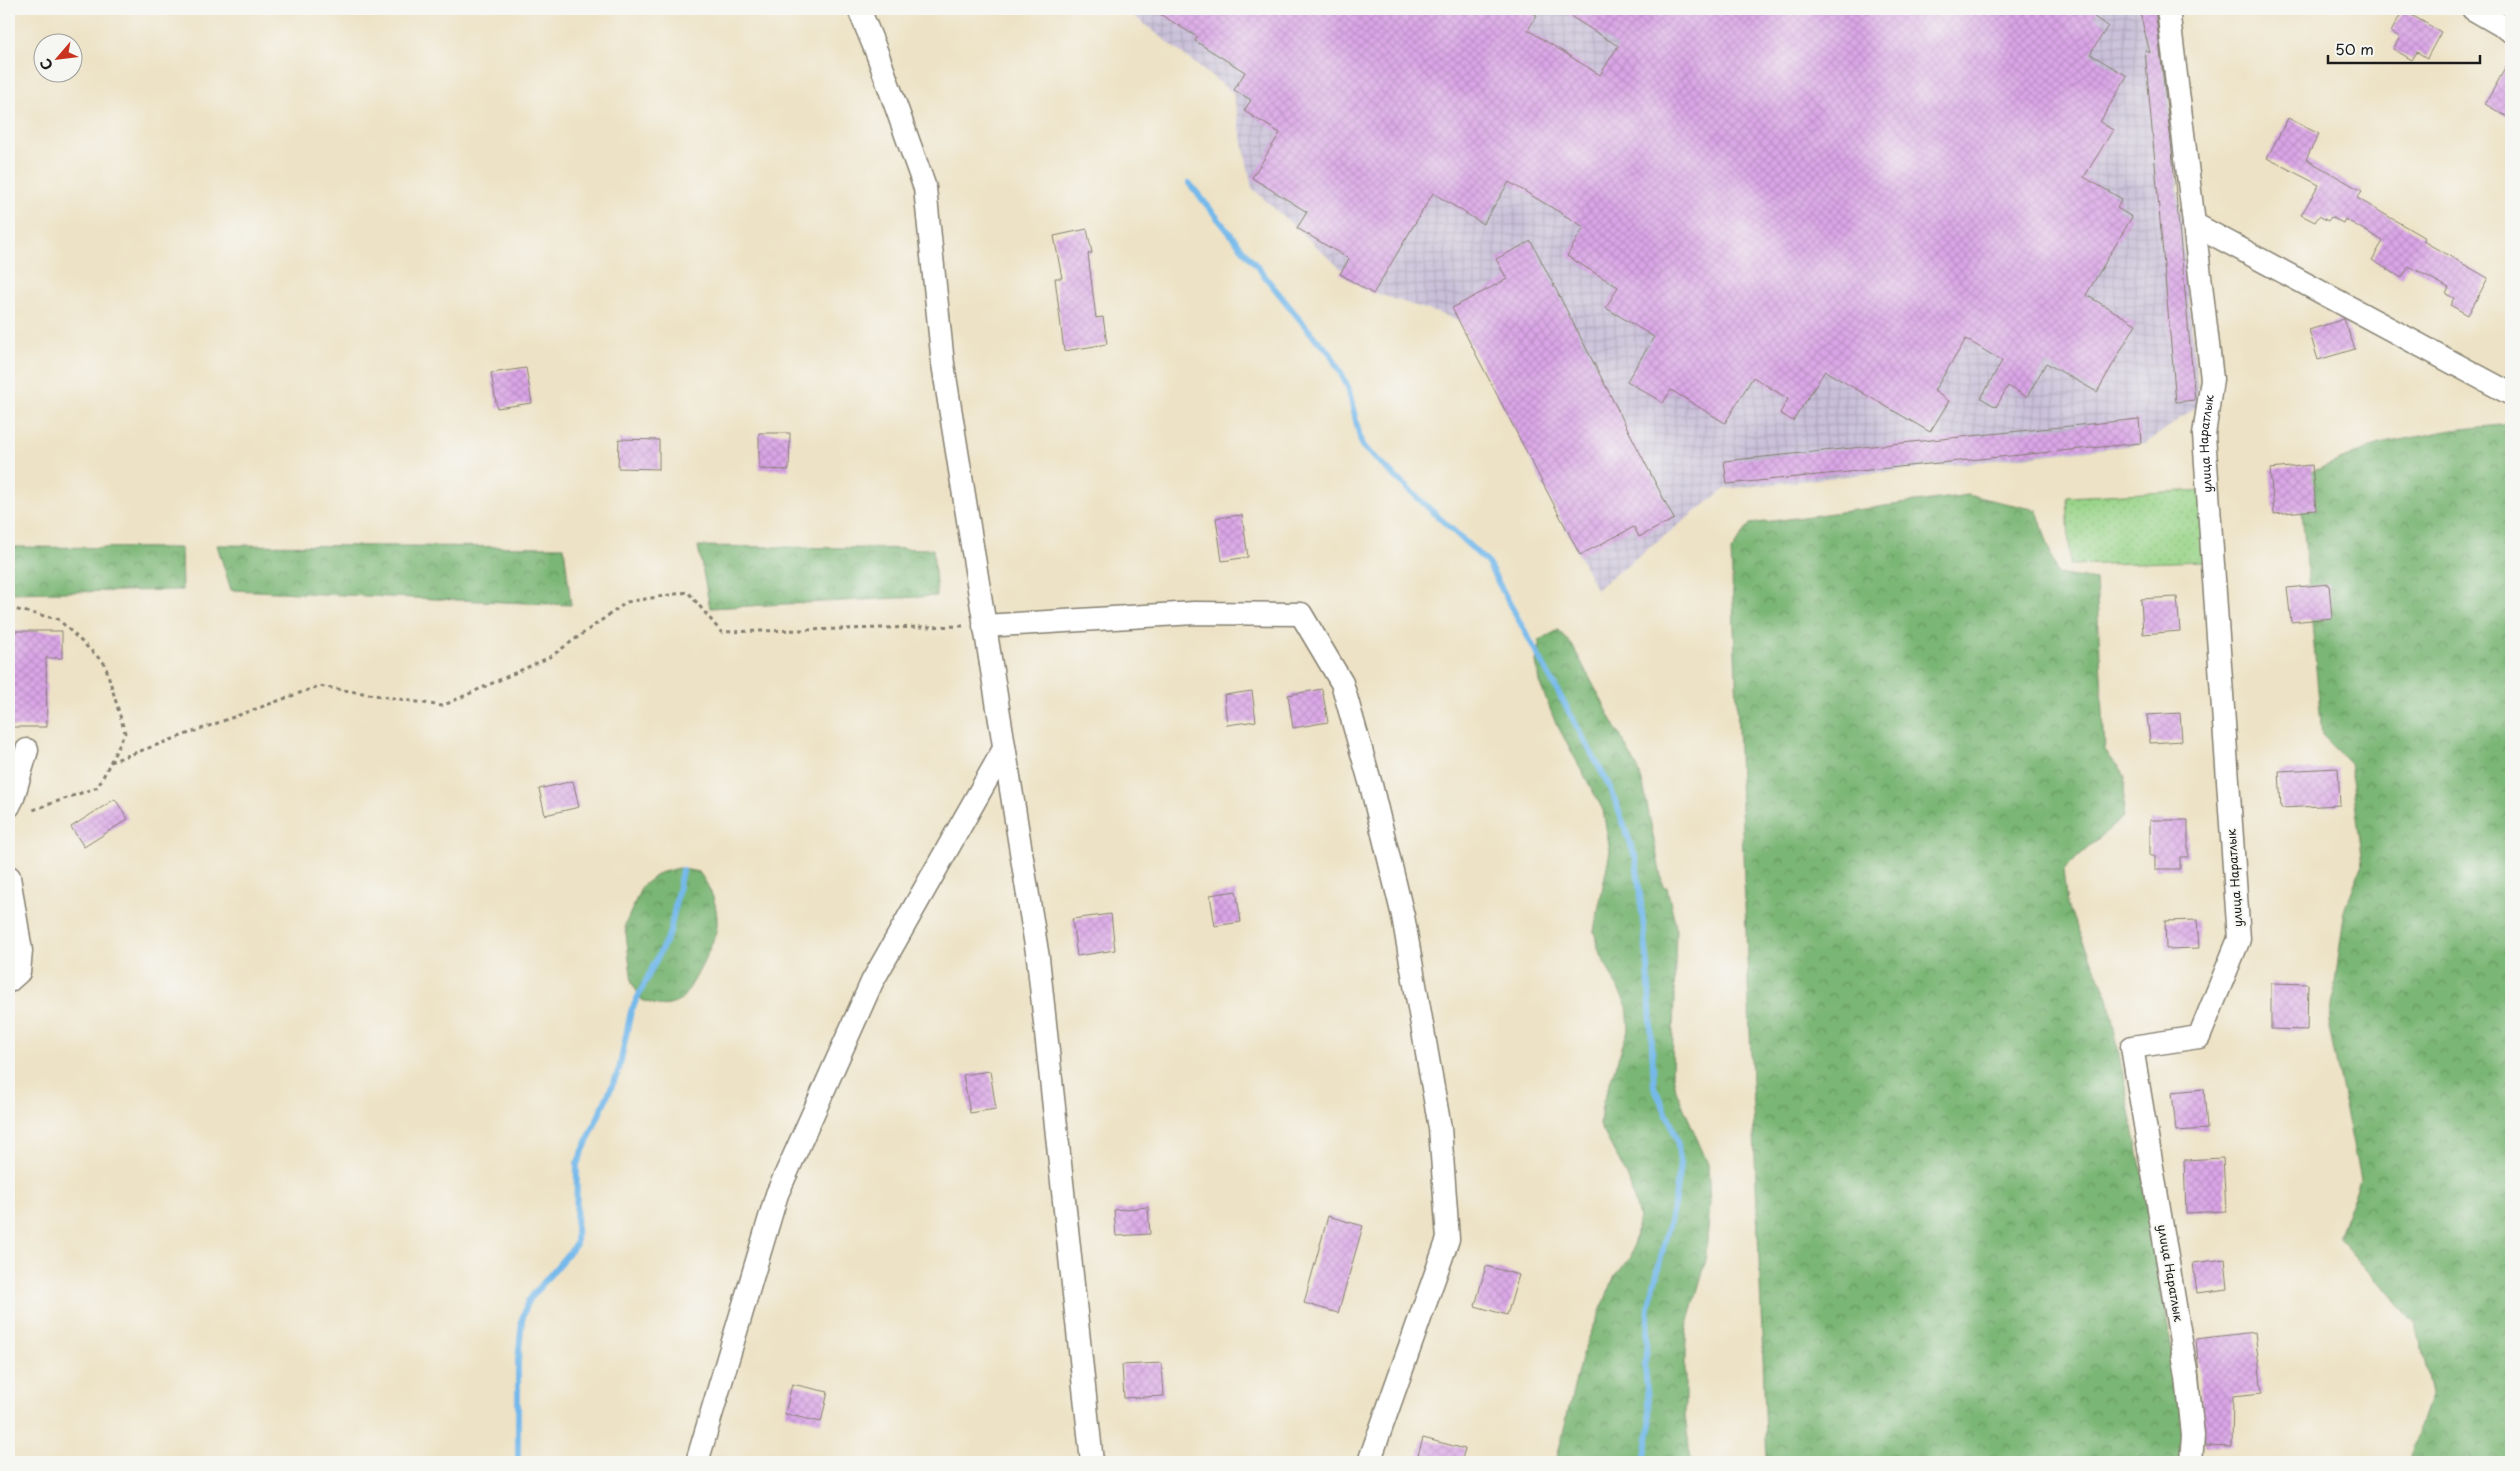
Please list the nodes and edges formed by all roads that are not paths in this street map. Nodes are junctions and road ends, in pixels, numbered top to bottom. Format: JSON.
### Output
{"nodes":[{"id":1,"x":859,"y":9,"type":"edge"},
{"id":2,"x":2168,"y":9,"type":"edge"},
{"id":3,"x":2473,"y":9,"type":"edge"},
{"id":4,"x":2511,"y":31,"type":"edge"},
{"id":5,"x":2194,"y":224,"type":"junction"},
{"id":6,"x":2511,"y":394,"type":"edge"},
{"id":7,"x":984,"y":626,"type":"junction"},
{"id":8,"x":1004,"y":749,"type":"junction"},
{"id":9,"x":27,"y":750,"type":"dead end"},
{"id":10,"x":18,"y":810,"type":"edge"},
{"id":11,"x":9,"y":877,"type":"edge"},
{"id":12,"x":9,"y":981,"type":"edge"},
{"id":13,"x":697,"y":1462,"type":"edge"},
{"id":14,"x":1092,"y":1462,"type":"edge"},
{"id":15,"x":1369,"y":1462,"type":"edge"},
{"id":16,"x":2191,"y":1462,"type":"edge"}],
"edges":[{"from":1,"to":7,"type":"street"},
{"from":2,"to":5,"type":"street","name":"улица Наратлык"},
{"from":3,"to":4,"type":"street"},
{"from":5,"to":6,"type":"street"},
{"from":5,"to":16,"type":"street","name":"улица Наратлык"},
{"from":7,"to":8,"type":"street"},
{"from":7,"to":15,"type":"street"},
{"from":8,"to":13,"type":"street"},
{"from":8,"to":14,"type":"street"},
{"from":9,"to":10,"type":"street"},
{"from":11,"to":12,"type":"street"}]}
